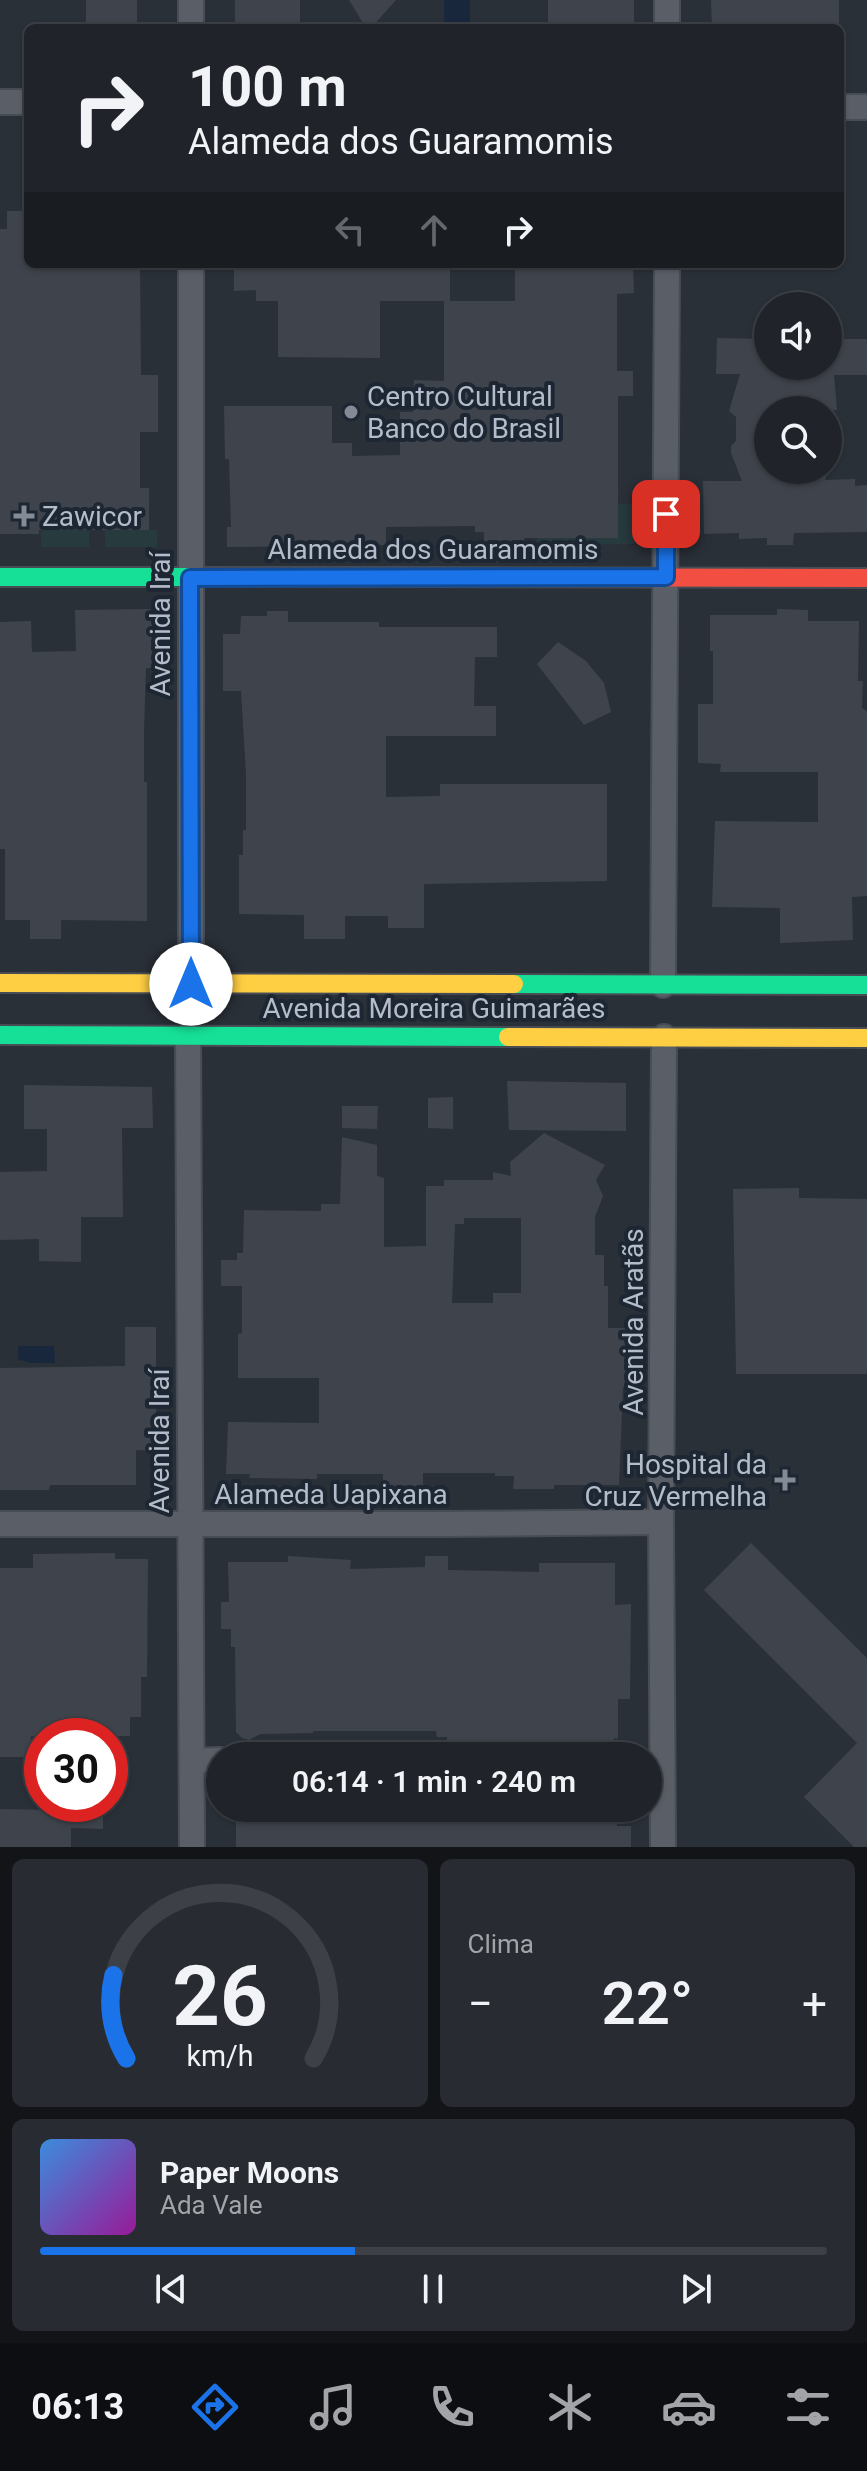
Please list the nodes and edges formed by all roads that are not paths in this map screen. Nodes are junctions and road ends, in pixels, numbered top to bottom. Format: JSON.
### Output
{"nodes":[{"id":1,"x":191,"y":0,"type":"edge"},
{"id":2,"x":667,"y":0,"type":"edge"},
{"id":3,"x":191,"y":24,"type":"edge"},
{"id":4,"x":667,"y":24,"type":"edge"},
{"id":5,"x":0,"y":102,"type":"edge"},
{"id":6,"x":24,"y":102,"type":"edge"},
{"id":7,"x":844,"y":107,"type":"edge"},
{"id":8,"x":867,"y":107,"type":"edge"},
{"id":9,"x":191,"y":268,"type":"edge"},
{"id":10,"x":667,"y":268,"type":"edge"},
{"id":11,"x":0,"y":577,"type":"edge"},
{"id":12,"x":666,"y":577,"type":"junction"},
{"id":13,"x":190,"y":578,"type":"junction"},
{"id":14,"x":867,"y":578,"type":"edge"},
{"id":15,"x":0,"y":983,"type":"edge"},
{"id":16,"x":191,"y":984,"type":"junction"},
{"id":17,"x":663,"y":985,"type":"junction"},
{"id":18,"x":867,"y":985,"type":"edge"},
{"id":19,"x":0,"y":1035,"type":"edge"},
{"id":20,"x":188,"y":1035,"type":"junction"},
{"id":21,"x":664,"y":1037,"type":"junction"},
{"id":22,"x":867,"y":1038,"type":"edge"},
{"id":23,"x":661,"y":1522,"type":"junction"},
{"id":24,"x":0,"y":1524,"type":"edge"},
{"id":25,"x":190,"y":1524,"type":"junction"},
{"id":26,"x":656,"y":1742,"type":"edge"},
{"id":27,"x":206,"y":1760,"type":"edge"},
{"id":28,"x":192,"y":1761,"type":"junction"},
{"id":29,"x":661,"y":1822,"type":"edge"},
{"id":30,"x":192,"y":1847,"type":"edge"},
{"id":31,"x":663,"y":1847,"type":"edge"}],
"edges":[{"from":1,"to":3,"type":"street"},
{"from":2,"to":4,"type":"street"},
{"from":5,"to":6,"type":"street"},
{"from":7,"to":8,"type":"street"},
{"from":9,"to":13,"type":"street","name":"Avenida Iraí"},
{"from":10,"to":12,"type":"street"},
{"from":11,"to":13,"type":"main road","name":"Alameda dos Guaramomis"},
{"from":12,"to":13,"type":"main road","name":"Alameda dos Guaramomis"},
{"from":12,"to":14,"type":"main road","name":"Alameda dos Guaramomis"},
{"from":12,"to":17,"type":"street"},
{"from":13,"to":16,"type":"street","name":"Avenida Iraí"},
{"from":15,"to":16,"type":"main road","name":"Avenida Moreira Guimarães"},
{"from":16,"to":17,"type":"main road","name":"Avenida Moreira Guimarães"},
{"from":17,"to":18,"type":"main road","name":"Avenida Moreira Guimarães"},
{"from":19,"to":20,"type":"main road","name":"Avenida Moreira Guimarães"},
{"from":20,"to":21,"type":"main road","name":"Avenida Moreira Guimarães"},
{"from":20,"to":25,"type":"street","name":"Avenida Iraí"},
{"from":21,"to":22,"type":"main road","name":"Avenida Moreira Guimarães"},
{"from":21,"to":23,"type":"street","name":"Avenida Aratãs"},
{"from":23,"to":25,"type":"street","name":"Alameda Uapixana"},
{"from":23,"to":26,"type":"street","name":"Avenida Aratãs"},
{"from":24,"to":25,"type":"street","name":"Alameda Uapixana"},
{"from":25,"to":28,"type":"street","name":"Avenida Iraí"},
{"from":27,"to":28,"type":"street"},
{"from":28,"to":30,"type":"street","name":"Avenida Iraí"},
{"from":29,"to":31,"type":"street","name":"Avenida Aratãs"}]}
